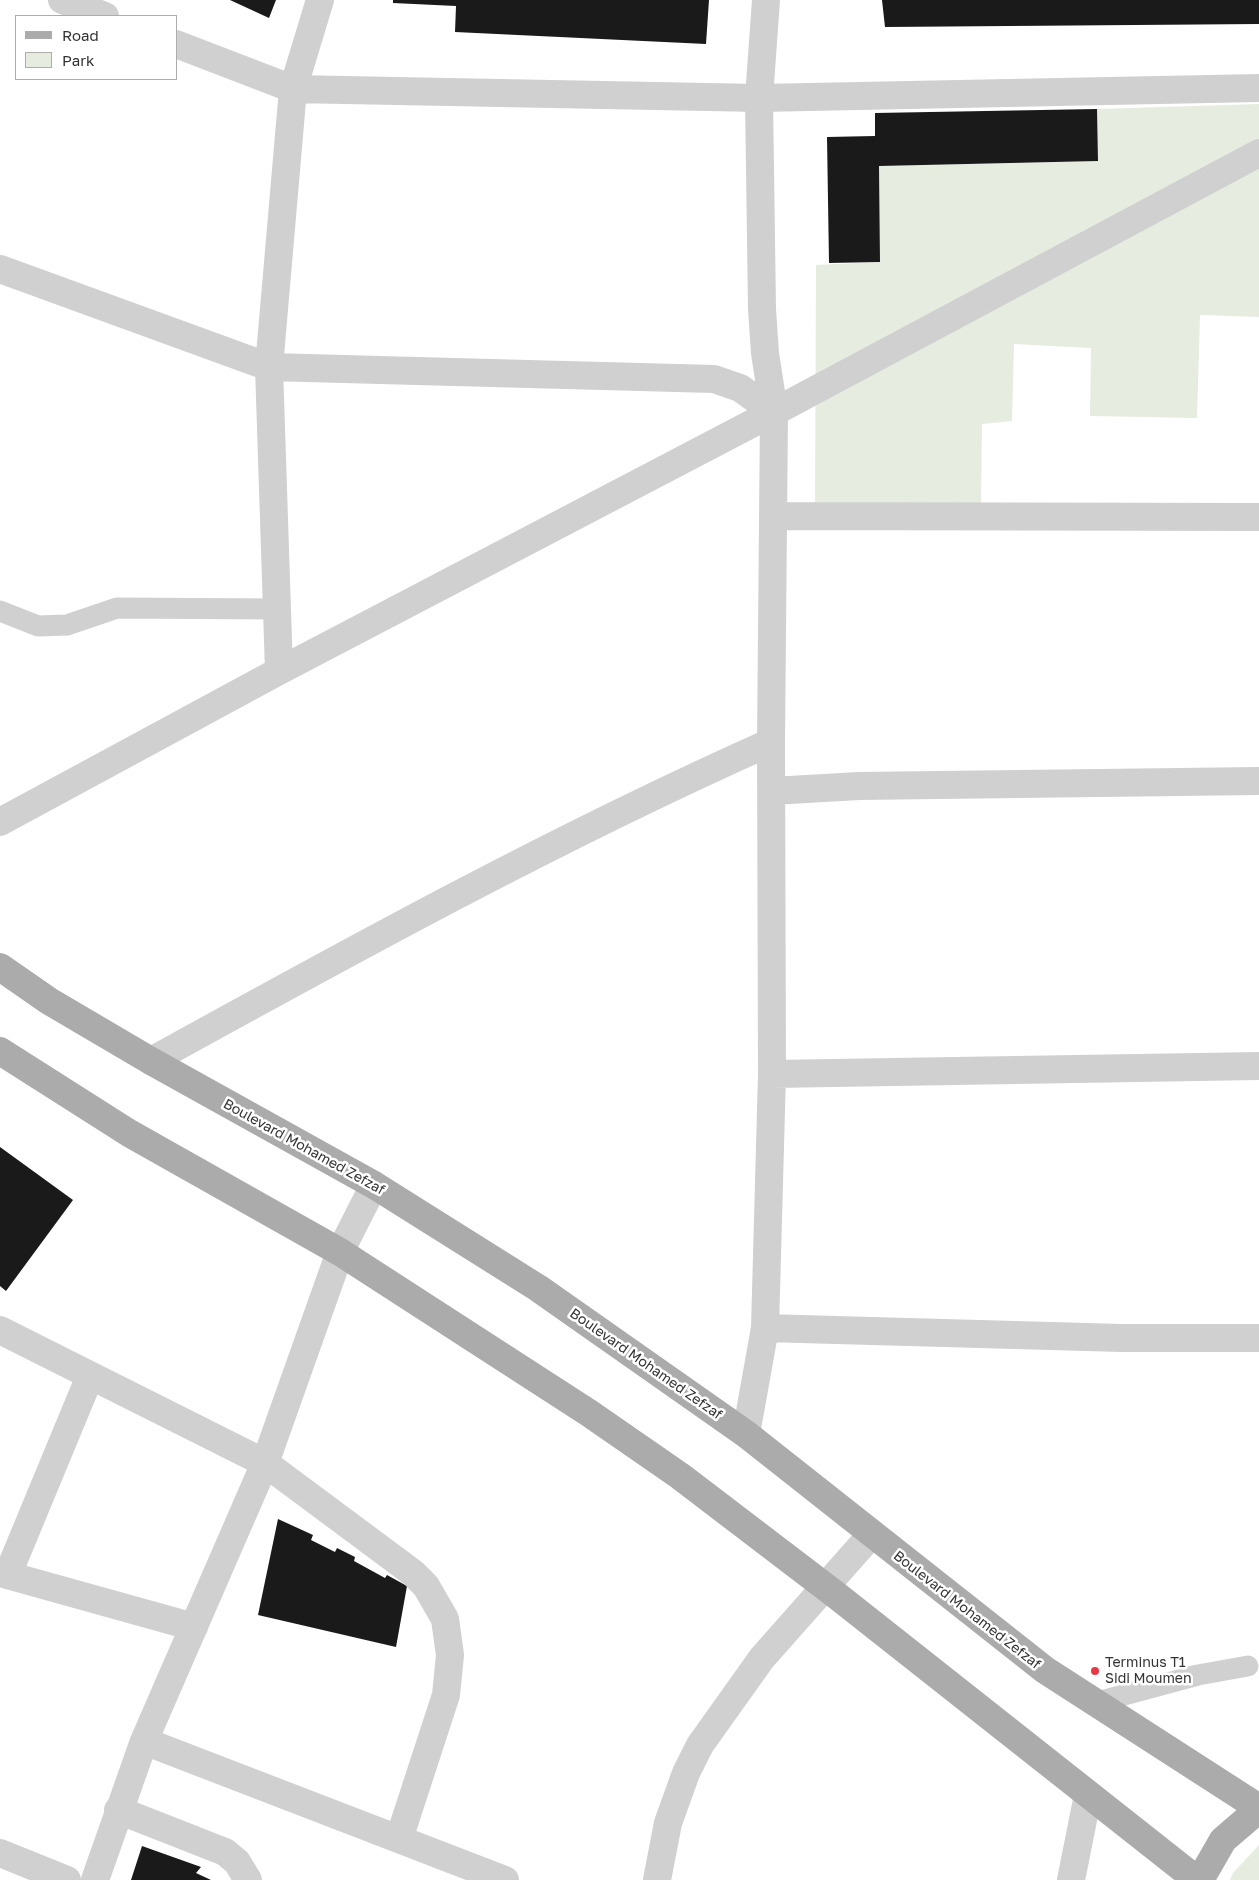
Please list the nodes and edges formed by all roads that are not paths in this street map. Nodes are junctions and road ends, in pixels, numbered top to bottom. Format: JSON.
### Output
{"nodes":[{"id":1,"x":62,"y":0,"type":"edge"},
{"id":2,"x":320,"y":0,"type":"edge"},
{"id":3,"x":766,"y":0,"type":"edge"},
{"id":4,"x":102,"y":15,"type":"edge"},
{"id":5,"x":178,"y":45,"type":"edge"},
{"id":6,"x":1259,"y":88,"type":"edge"},
{"id":7,"x":293,"y":89,"type":"junction"},
{"id":8,"x":759,"y":98,"type":"junction"},
{"id":9,"x":1259,"y":154,"type":"edge"},
{"id":10,"x":0,"y":269,"type":"edge"},
{"id":11,"x":269,"y":367,"type":"junction"},
{"id":12,"x":774,"y":412,"type":"junction"},
{"id":13,"x":774,"y":516,"type":"junction"},
{"id":14,"x":1259,"y":517,"type":"edge"},
{"id":15,"x":277,"y":609,"type":"junction"},
{"id":16,"x":0,"y":610,"type":"edge"},
{"id":17,"x":279,"y":670,"type":"junction"},
{"id":18,"x":771,"y":742,"type":"junction"},
{"id":19,"x":1259,"y":781,"type":"edge"},
{"id":20,"x":772,"y":791,"type":"junction"},
{"id":21,"x":0,"y":822,"type":"edge"},
{"id":22,"x":0,"y":967,"type":"edge"},
{"id":23,"x":0,"y":1051,"type":"edge"},
{"id":24,"x":151,"y":1061,"type":"junction"},
{"id":25,"x":1259,"y":1066,"type":"edge"},
{"id":26,"x":772,"y":1074,"type":"junction"},
{"id":27,"x":374,"y":1185,"type":"junction"},
{"id":28,"x":340,"y":1252,"type":"junction"},
{"id":29,"x":765,"y":1328,"type":"junction"},
{"id":30,"x":0,"y":1330,"type":"edge"},
{"id":31,"x":1259,"y":1338,"type":"edge"},
{"id":32,"x":90,"y":1376,"type":"junction"},
{"id":33,"x":746,"y":1434,"type":"junction"},
{"id":34,"x":265,"y":1463,"type":"junction"},
{"id":35,"x":871,"y":1535,"type":"junction"},
{"id":36,"x":4,"y":1574,"type":"edge"},
{"id":37,"x":826,"y":1586,"type":"junction"},
{"id":38,"x":194,"y":1627,"type":"junction"},
{"id":39,"x":1248,"y":1666,"type":"dead end"},
{"id":40,"x":1094,"y":1703,"type":"junction"},
{"id":41,"x":144,"y":1741,"type":"junction"},
{"id":42,"x":1088,"y":1795,"type":"junction"},
{"id":43,"x":1259,"y":1809,"type":"edge"},
{"id":44,"x":118,"y":1810,"type":"junction"},
{"id":45,"x":399,"y":1840,"type":"junction"},
{"id":46,"x":0,"y":1853,"type":"edge"},
{"id":47,"x":67,"y":1880,"type":"edge"},
{"id":48,"x":95,"y":1880,"type":"edge"},
{"id":49,"x":248,"y":1880,"type":"edge"},
{"id":50,"x":505,"y":1880,"type":"edge"},
{"id":51,"x":657,"y":1880,"type":"edge"},
{"id":52,"x":1071,"y":1880,"type":"edge"},
{"id":53,"x":1198,"y":1880,"type":"edge"}],
"edges":[{"from":1,"to":4,"type":"street"},
{"from":2,"to":7,"type":"street"},
{"from":3,"to":8,"type":"street"},
{"from":5,"to":7,"type":"street"},
{"from":6,"to":8,"type":"street"},
{"from":7,"to":8,"type":"street"},
{"from":7,"to":11,"type":"street"},
{"from":8,"to":12,"type":"street"},
{"from":9,"to":12,"type":"street"},
{"from":10,"to":11,"type":"street"},
{"from":11,"to":12,"type":"street"},
{"from":11,"to":15,"type":"street"},
{"from":12,"to":13,"type":"street"},
{"from":12,"to":17,"type":"street"},
{"from":13,"to":14,"type":"street"},
{"from":13,"to":18,"type":"street"},
{"from":15,"to":16,"type":"lane"},
{"from":15,"to":17,"type":"street"},
{"from":17,"to":21,"type":"street"},
{"from":18,"to":20,"type":"street"},
{"from":18,"to":24,"type":"street"},
{"from":19,"to":20,"type":"street"},
{"from":20,"to":26,"type":"street"},
{"from":22,"to":24,"type":"main road","name":"Boulevard Mohamed Zefzaf"},
{"from":23,"to":28,"type":"main road"},
{"from":24,"to":27,"type":"main road","name":"Boulevard Mohamed Zefzaf"},
{"from":25,"to":26,"type":"street"},
{"from":26,"to":29,"type":"street"},
{"from":27,"to":28,"type":"street"},
{"from":27,"to":33,"type":"main road","name":"Boulevard Mohamed Zefzaf"},
{"from":28,"to":34,"type":"street"},
{"from":28,"to":37,"type":"main road"},
{"from":29,"to":31,"type":"street"},
{"from":29,"to":33,"type":"street"},
{"from":30,"to":32,"type":"street"},
{"from":32,"to":34,"type":"street"},
{"from":32,"to":36,"type":"street"},
{"from":33,"to":35,"type":"main road","name":"Boulevard Mohamed Zefzaf"},
{"from":34,"to":38,"type":"street"},
{"from":34,"to":45,"type":"street"},
{"from":35,"to":37,"type":"street"},
{"from":35,"to":40,"type":"main road","name":"Boulevard Mohamed Zefzaf"},
{"from":36,"to":38,"type":"street"},
{"from":37,"to":42,"type":"main road"},
{"from":37,"to":51,"type":"street"},
{"from":38,"to":41,"type":"street"},
{"from":39,"to":40,"type":"lane"},
{"from":40,"to":43,"type":"main road","name":"Boulevard Mohamed Zefzaf"},
{"from":41,"to":44,"type":"street"},
{"from":41,"to":45,"type":"street"},
{"from":42,"to":52,"type":"street"},
{"from":42,"to":53,"type":"main road"},
{"from":43,"to":53,"type":"main road"},
{"from":44,"to":48,"type":"street"},
{"from":44,"to":49,"type":"street"},
{"from":45,"to":50,"type":"street"},
{"from":46,"to":47,"type":"street"}]}
